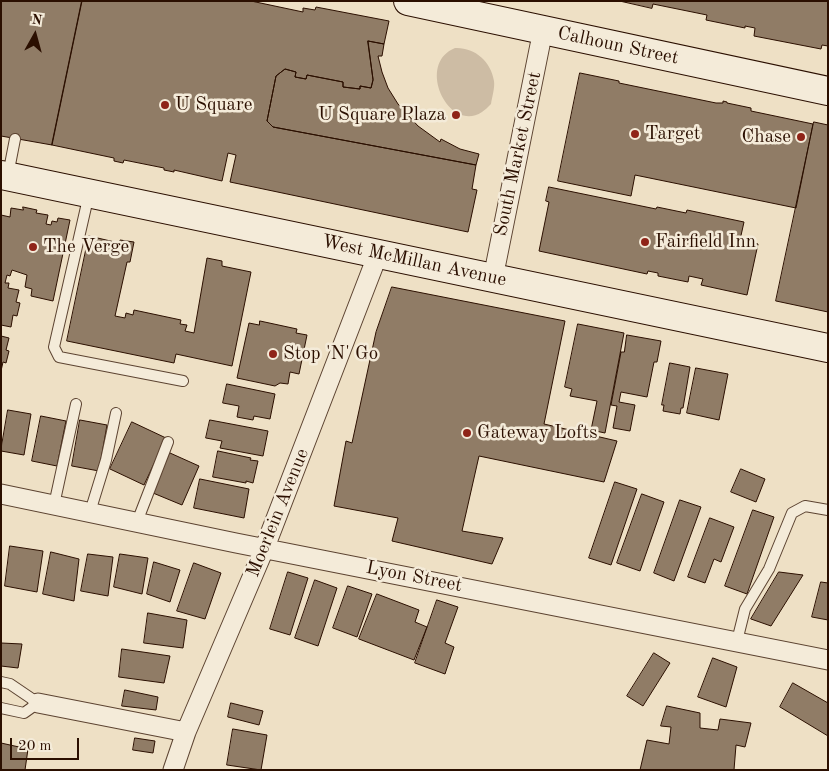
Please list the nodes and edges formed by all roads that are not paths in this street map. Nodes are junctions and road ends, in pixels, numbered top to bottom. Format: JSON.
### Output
{"nodes":[{"id":1,"x":408,"y":1,"type":"edge"},
{"id":2,"x":543,"y":30,"type":"junction"},
{"id":3,"x":828,"y":91,"type":"edge"},
{"id":4,"x":15,"y":139,"type":"dead end"},
{"id":5,"x":4,"y":175,"type":"edge"},
{"id":6,"x":89,"y":193,"type":"junction"},
{"id":7,"x":378,"y":254,"type":"junction"},
{"id":8,"x":493,"y":278,"type":"junction"},
{"id":9,"x":828,"y":348,"type":"edge"},
{"id":10,"x":183,"y":381,"type":"dead end"},
{"id":11,"x":76,"y":404,"type":"dead end"},
{"id":12,"x":116,"y":413,"type":"dead end"},
{"id":13,"x":168,"y":442,"type":"dead end"},
{"id":14,"x":1,"y":494,"type":"edge"},
{"id":15,"x":54,"y":505,"type":"junction"},
{"id":16,"x":828,"y":510,"type":"edge"},
{"id":17,"x":90,"y":512,"type":"junction"},
{"id":18,"x":137,"y":522,"type":"junction"},
{"id":19,"x":265,"y":548,"type":"junction"},
{"id":20,"x":737,"y":642,"type":"junction"},
{"id":21,"x":828,"y":660,"type":"edge"},
{"id":22,"x":1,"y":682,"type":"edge"},
{"id":23,"x":38,"y":703,"type":"junction"},
{"id":24,"x":1,"y":708,"type":"edge"},
{"id":25,"x":186,"y":732,"type":"junction"},
{"id":26,"x":173,"y":770,"type":"edge"}],
"edges":[{"from":1,"to":2,"type":"main road","name":"Calhoun Street"},
{"from":2,"to":3,"type":"main road","name":"Calhoun Street"},
{"from":2,"to":8,"type":"street","name":"South Market Street"},
{"from":4,"to":5,"type":"lane"},
{"from":5,"to":6,"type":"main road","name":"West McMillan Avenue"},
{"from":6,"to":7,"type":"main road","name":"West McMillan Avenue"},
{"from":6,"to":10,"type":"lane"},
{"from":7,"to":8,"type":"main road","name":"West McMillan Avenue"},
{"from":7,"to":19,"type":"street","name":"Moerlein Avenue"},
{"from":8,"to":9,"type":"main road","name":"West McMillan Avenue"},
{"from":11,"to":15,"type":"lane"},
{"from":12,"to":17,"type":"lane"},
{"from":13,"to":18,"type":"lane"},
{"from":14,"to":15,"type":"street","name":"Lyon Street"},
{"from":15,"to":17,"type":"street","name":"Lyon Street"},
{"from":16,"to":20,"type":"lane"},
{"from":17,"to":18,"type":"street","name":"Lyon Street"},
{"from":18,"to":19,"type":"street","name":"Lyon Street"},
{"from":19,"to":20,"type":"street","name":"Lyon Street"},
{"from":19,"to":25,"type":"street","name":"Moerlein Avenue"},
{"from":20,"to":21,"type":"street","name":"Lyon Street"},
{"from":22,"to":23,"type":"lane"},
{"from":23,"to":24,"type":"lane"},
{"from":23,"to":25,"type":"street"},
{"from":25,"to":26,"type":"street","name":"Moerlein Avenue"}]}
